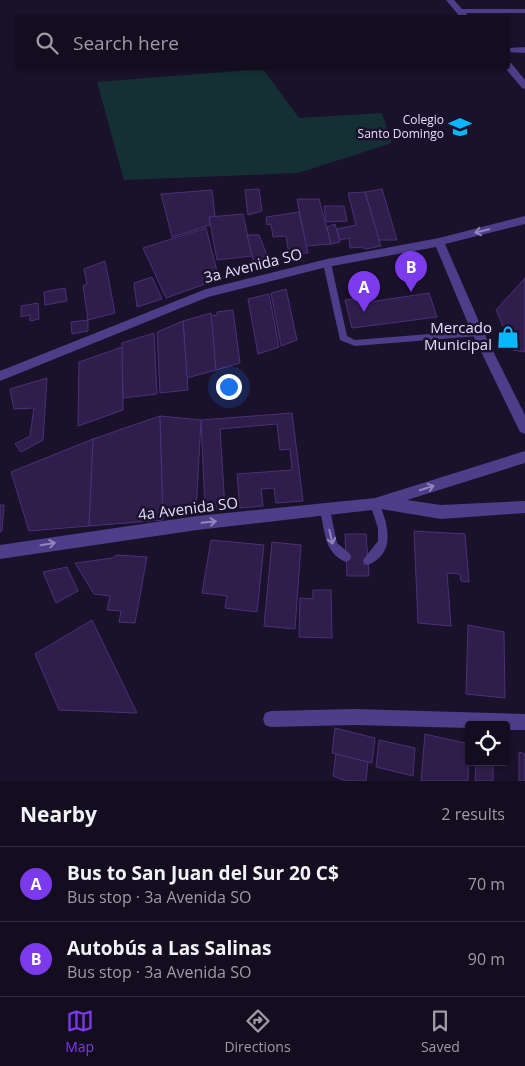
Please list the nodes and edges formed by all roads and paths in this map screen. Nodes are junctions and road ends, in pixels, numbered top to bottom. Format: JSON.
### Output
{"nodes":[{"id":1,"x":450,"y":0,"type":"edge"},
{"id":2,"x":525,"y":10,"type":"edge"},
{"id":3,"x":463,"y":14,"type":"edge"},
{"id":4,"x":510,"y":50,"type":"edge"},
{"id":5,"x":525,"y":50,"type":"edge"},
{"id":6,"x":510,"y":68,"type":"edge"},
{"id":7,"x":525,"y":86,"type":"edge"},
{"id":8,"x":525,"y":220,"type":"edge"},
{"id":9,"x":439,"y":242,"type":"junction"},
{"id":10,"x":327,"y":263,"type":"junction"},
{"id":11,"x":478,"y":332,"type":"junction"},
{"id":12,"x":0,"y":376,"type":"edge"},
{"id":13,"x":525,"y":428,"type":"edge"},
{"id":14,"x":525,"y":456,"type":"edge"},
{"id":15,"x":378,"y":503,"type":"junction"},
{"id":16,"x":525,"y":507,"type":"edge"},
{"id":17,"x":325,"y":510,"type":"junction"},
{"id":18,"x":0,"y":552,"type":"edge"},
{"id":19,"x":346,"y":557,"type":"dead end"},
{"id":20,"x":368,"y":560,"type":"dead end"},
{"id":21,"x":270,"y":719,"type":"dead end"},
{"id":22,"x":525,"y":722,"type":"edge"}],
"edges":[{"from":1,"to":3,"type":"street"},
{"from":2,"to":3,"type":"street"},
{"from":4,"to":5,"type":"street"},
{"from":6,"to":7,"type":"street"},
{"from":8,"to":9,"type":"street","name":"3a Avenida SO","one_way":true},
{"from":9,"to":10,"type":"street","name":"3a Avenida SO"},
{"from":9,"to":11,"type":"street"},
{"from":10,"to":11,"type":"lane"},
{"from":10,"to":12,"type":"street","name":"3a Avenida SO"},
{"from":11,"to":13,"type":"street"},
{"from":15,"to":14,"type":"street","one_way":true},
{"from":15,"to":16,"type":"street"},
{"from":15,"to":17,"type":"street","name":"4a Avenida SO"},
{"from":15,"to":20,"type":"lane"},
{"from":18,"to":17,"type":"street","name":"4a Avenida SO","one_way":true},
{"from":17,"to":19,"type":"lane","one_way":true},
{"from":21,"to":22,"type":"street"}]}
